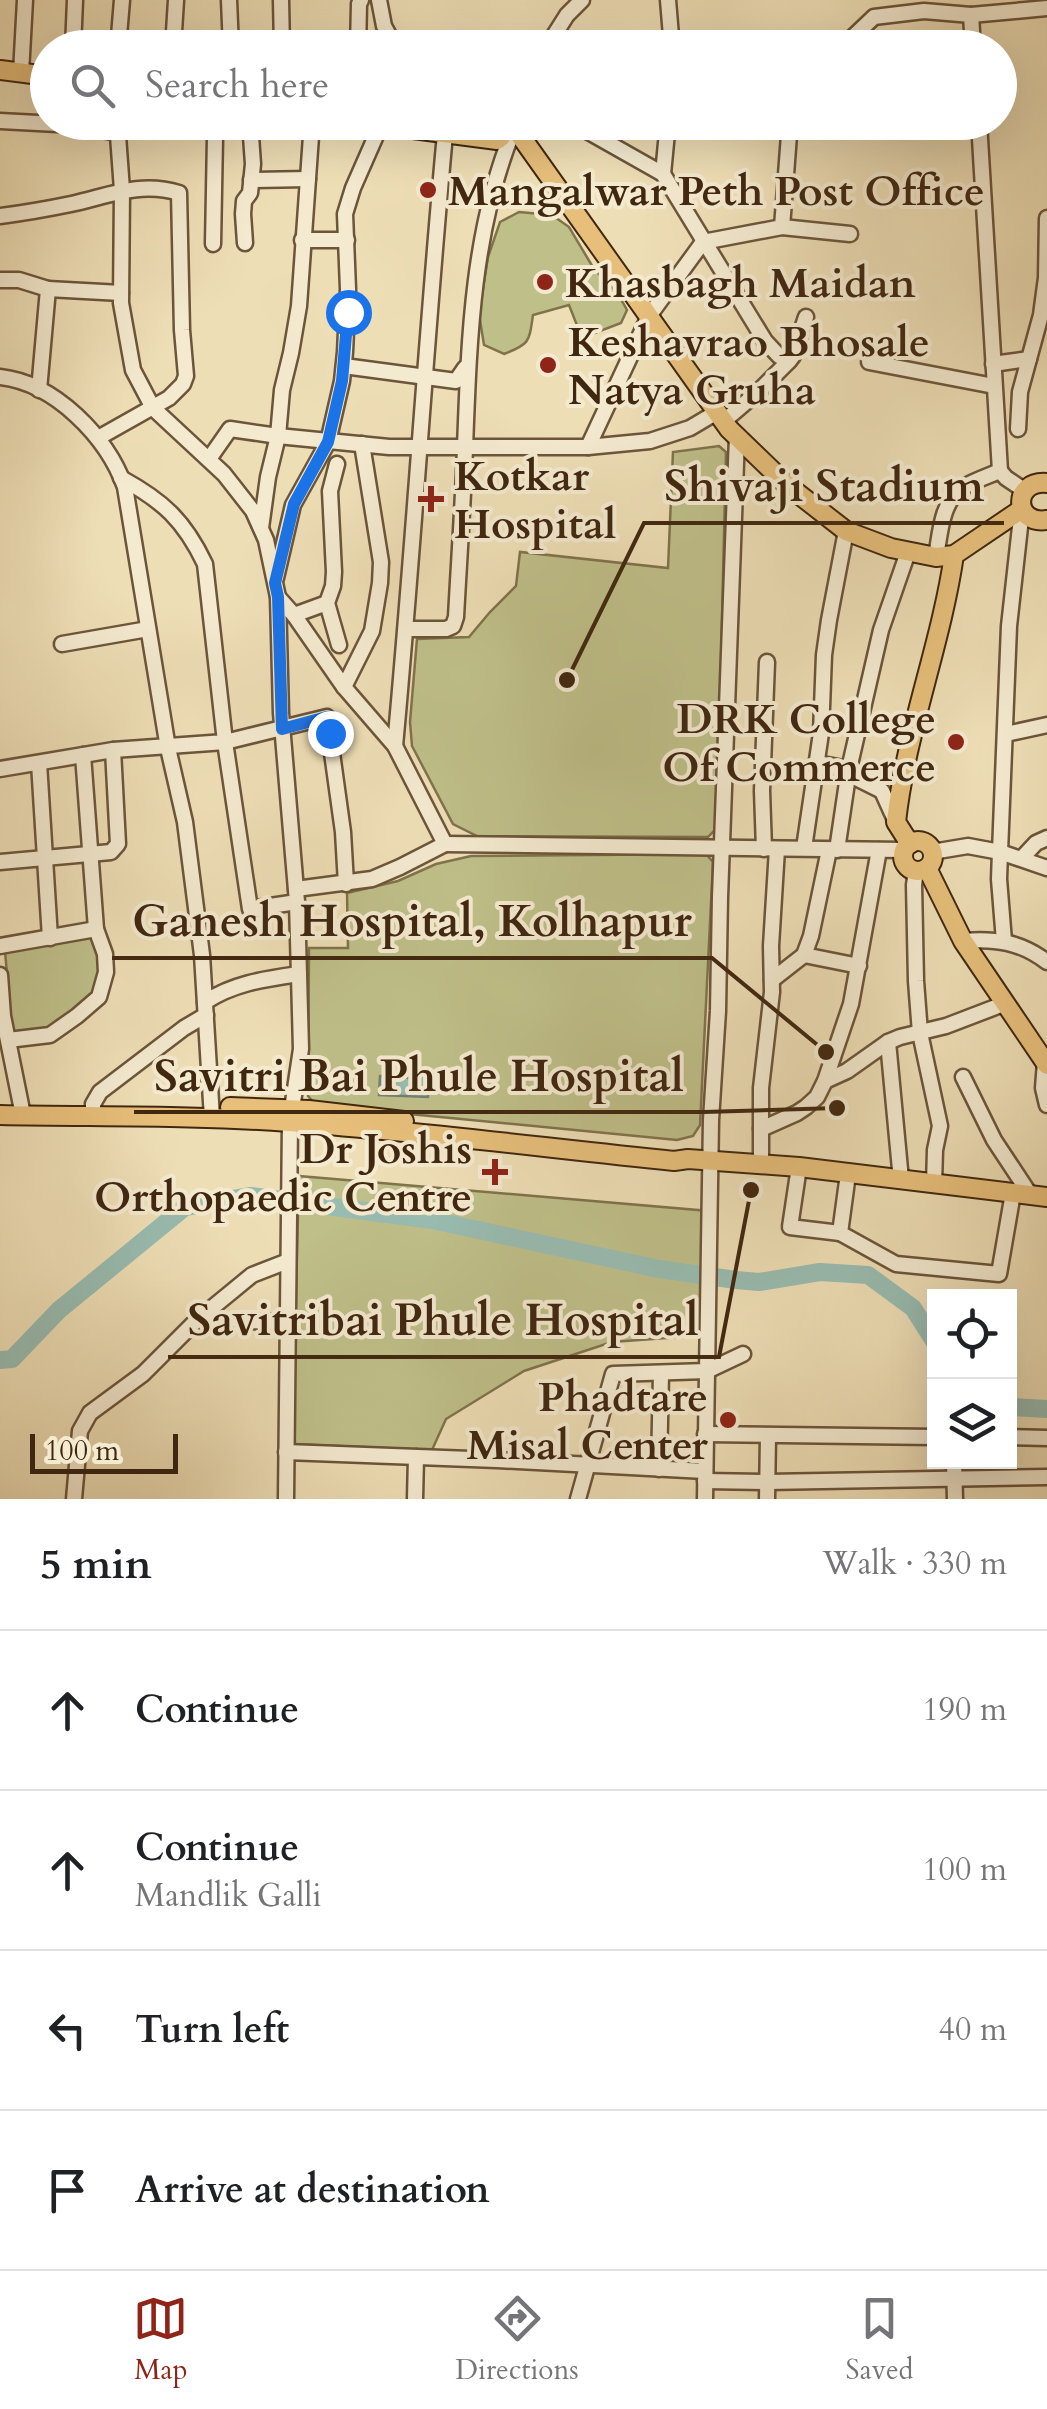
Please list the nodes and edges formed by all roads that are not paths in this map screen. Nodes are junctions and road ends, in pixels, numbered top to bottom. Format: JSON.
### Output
{"nodes":[{"id":1,"x":26,"y":0,"type":"edge"},
{"id":2,"x":75,"y":0,"type":"edge"},
{"id":3,"x":122,"y":0,"type":"edge"},
{"id":4,"x":176,"y":0,"type":"edge"},
{"id":5,"x":229,"y":0,"type":"edge"},
{"id":6,"x":281,"y":0,"type":"edge"},
{"id":7,"x":364,"y":0,"type":"edge"},
{"id":8,"x":378,"y":0,"type":"edge"},
{"id":9,"x":668,"y":0,"type":"edge"},
{"id":10,"x":574,"y":3,"type":"edge"},
{"id":11,"x":999,"y":7,"type":"edge"},
{"id":12,"x":886,"y":8,"type":"edge"},
{"id":13,"x":1047,"y":8,"type":"edge"},
{"id":14,"x":970,"y":16,"type":"junction"},
{"id":15,"x":74,"y":30,"type":"edge"},
{"id":16,"x":120,"y":30,"type":"edge"},
{"id":17,"x":174,"y":30,"type":"edge"},
{"id":18,"x":230,"y":30,"type":"edge"},
{"id":19,"x":282,"y":30,"type":"edge"},
{"id":20,"x":360,"y":30,"type":"edge"},
{"id":21,"x":386,"y":30,"type":"edge"},
{"id":22,"x":557,"y":30,"type":"edge"},
{"id":23,"x":670,"y":30,"type":"edge"},
{"id":24,"x":861,"y":30,"type":"edge"},
{"id":25,"x":971,"y":30,"type":"edge"},
{"id":26,"x":0,"y":70,"type":"edge"},
{"id":27,"x":21,"y":73,"type":"junction"},
{"id":28,"x":30,"y":74,"type":"edge"},
{"id":29,"x":0,"y":121,"type":"edge"},
{"id":30,"x":30,"y":123,"type":"edge"},
{"id":31,"x":118,"y":140,"type":"edge"},
{"id":32,"x":215,"y":140,"type":"edge"},
{"id":33,"x":251,"y":140,"type":"edge"},
{"id":34,"x":311,"y":140,"type":"edge"},
{"id":35,"x":374,"y":140,"type":"edge"},
{"id":36,"x":445,"y":140,"type":"edge"},
{"id":37,"x":507,"y":140,"type":"edge"},
{"id":38,"x":519,"y":140,"type":"edge"},
{"id":39,"x":605,"y":140,"type":"edge"},
{"id":40,"x":666,"y":140,"type":"edge"},
{"id":41,"x":789,"y":140,"type":"edge"},
{"id":42,"x":980,"y":140,"type":"edge"},
{"id":43,"x":663,"y":170,"type":"junction"},
{"id":44,"x":308,"y":179,"type":"junction"},
{"id":45,"x":251,"y":180,"type":"junction"},
{"id":46,"x":122,"y":190,"type":"junction"},
{"id":47,"x":0,"y":216,"type":"edge"},
{"id":48,"x":1047,"y":218,"type":"edge"},
{"id":49,"x":782,"y":226,"type":"junction"},
{"id":50,"x":850,"y":234,"type":"dead end"},
{"id":51,"x":302,"y":240,"type":"junction"},
{"id":52,"x":347,"y":240,"type":"junction"},
{"id":53,"x":703,"y":242,"type":"junction"},
{"id":54,"x":245,"y":243,"type":"dead end"},
{"id":55,"x":213,"y":244,"type":"dead end"},
{"id":56,"x":0,"y":280,"type":"edge"},
{"id":57,"x":48,"y":290,"type":"junction"},
{"id":58,"x":121,"y":294,"type":"junction"},
{"id":59,"x":649,"y":316,"type":"junction"},
{"id":60,"x":806,"y":316,"type":"dead end"},
{"id":61,"x":1044,"y":316,"type":"edge"},
{"id":62,"x":1028,"y":359,"type":"junction"},
{"id":63,"x":789,"y":361,"type":"junction"},
{"id":64,"x":869,"y":362,"type":"dead end"},
{"id":65,"x":993,"y":364,"type":"junction"},
{"id":66,"x":344,"y":366,"type":"junction"},
{"id":67,"x":467,"y":366,"type":"junction"},
{"id":68,"x":0,"y":376,"type":"edge"},
{"id":69,"x":424,"y":376,"type":"junction"},
{"id":70,"x":994,"y":386,"type":"junction"},
{"id":71,"x":38,"y":390,"type":"junction"},
{"id":72,"x":153,"y":408,"type":"junction"},
{"id":73,"x":721,"y":417,"type":"junction"},
{"id":74,"x":1018,"y":429,"type":"dead end"},
{"id":75,"x":278,"y":436,"type":"junction"},
{"id":76,"x":737,"y":436,"type":"junction"},
{"id":77,"x":98,"y":438,"type":"junction"},
{"id":78,"x":328,"y":442,"type":"junction"},
{"id":79,"x":362,"y":444,"type":"junction"},
{"id":80,"x":420,"y":447,"type":"junction"},
{"id":81,"x":465,"y":447,"type":"junction"},
{"id":82,"x":588,"y":447,"type":"junction"},
{"id":83,"x":209,"y":459,"type":"junction"},
{"id":84,"x":337,"y":464,"type":"dead end"},
{"id":85,"x":1000,"y":471,"type":"junction"},
{"id":86,"x":121,"y":478,"type":"junction"},
{"id":87,"x":1047,"y":483,"type":"edge"},
{"id":88,"x":1023,"y":500,"type":"junction"},
{"id":89,"x":1047,"y":520,"type":"edge"},
{"id":90,"x":261,"y":528,"type":"junction"},
{"id":91,"x":846,"y":531,"type":"junction"},
{"id":92,"x":908,"y":552,"type":"junction"},
{"id":93,"x":945,"y":556,"type":"junction"},
{"id":94,"x":277,"y":590,"type":"junction"},
{"id":95,"x":327,"y":603,"type":"junction"},
{"id":96,"x":294,"y":615,"type":"junction"},
{"id":97,"x":148,"y":629,"type":"junction"},
{"id":98,"x":406,"y":629,"type":"junction"},
{"id":99,"x":62,"y":644,"type":"dead end"},
{"id":100,"x":338,"y":645,"type":"dead end"},
{"id":101,"x":767,"y":662,"type":"dead end"},
{"id":102,"x":344,"y":687,"type":"junction"},
{"id":103,"x":1047,"y":725,"type":"edge"},
{"id":104,"x":282,"y":729,"type":"junction"},
{"id":105,"x":1006,"y":734,"type":"junction"},
{"id":106,"x":226,"y":742,"type":"junction"},
{"id":107,"x":395,"y":746,"type":"junction"},
{"id":108,"x":168,"y":748,"type":"junction"},
{"id":109,"x":113,"y":750,"type":"junction"},
{"id":110,"x":83,"y":755,"type":"junction"},
{"id":111,"x":39,"y":763,"type":"junction"},
{"id":112,"x":817,"y":763,"type":"junction"},
{"id":113,"x":0,"y":769,"type":"edge"},
{"id":114,"x":849,"y":769,"type":"junction"},
{"id":115,"x":896,"y":822,"type":"junction"},
{"id":116,"x":1047,"y":838,"type":"edge"},
{"id":117,"x":445,"y":844,"type":"junction"},
{"id":118,"x":907,"y":847,"type":"junction"},
{"id":119,"x":723,"y":848,"type":"junction"},
{"id":120,"x":804,"y":848,"type":"junction"},
{"id":121,"x":770,"y":849,"type":"junction"},
{"id":122,"x":833,"y":850,"type":"junction"},
{"id":123,"x":878,"y":850,"type":"junction"},
{"id":124,"x":1000,"y":852,"type":"junction"},
{"id":125,"x":90,"y":854,"type":"junction"},
{"id":126,"x":45,"y":858,"type":"junction"},
{"id":127,"x":1022,"y":858,"type":"junction"},
{"id":128,"x":0,"y":862,"type":"edge"},
{"id":129,"x":925,"y":864,"type":"junction"},
{"id":130,"x":1047,"y":868,"type":"edge"},
{"id":131,"x":346,"y":884,"type":"junction"},
{"id":132,"x":296,"y":895,"type":"junction"},
{"id":133,"x":96,"y":929,"type":"junction"},
{"id":134,"x":50,"y":938,"type":"junction"},
{"id":135,"x":963,"y":941,"type":"junction"},
{"id":136,"x":1004,"y":941,"type":"junction"},
{"id":137,"x":0,"y":946,"type":"edge"},
{"id":138,"x":804,"y":955,"type":"junction"},
{"id":139,"x":1047,"y":962,"type":"edge"},
{"id":140,"x":858,"y":966,"type":"junction"},
{"id":141,"x":0,"y":974,"type":"edge"},
{"id":142,"x":299,"y":974,"type":"junction"},
{"id":143,"x":772,"y":980,"type":"junction"},
{"id":144,"x":1,"y":992,"type":"edge"},
{"id":145,"x":1006,"y":1003,"type":"junction"},
{"id":146,"x":206,"y":1009,"type":"junction"},
{"id":147,"x":920,"y":1033,"type":"junction"},
{"id":148,"x":6,"y":1041,"type":"edge"},
{"id":149,"x":888,"y":1042,"type":"junction"},
{"id":150,"x":1046,"y":1064,"type":"edge"},
{"id":151,"x":962,"y":1078,"type":"dead end"},
{"id":152,"x":825,"y":1081,"type":"junction"},
{"id":153,"x":0,"y":1104,"type":"edge"},
{"id":154,"x":1047,"y":1104,"type":"edge"},
{"id":155,"x":22,"y":1110,"type":"junction"},
{"id":156,"x":93,"y":1110,"type":"junction"},
{"id":157,"x":212,"y":1112,"type":"junction"},
{"id":158,"x":0,"y":1115,"type":"edge"},
{"id":159,"x":290,"y":1115,"type":"junction"},
{"id":160,"x":761,"y":1128,"type":"junction"},
{"id":161,"x":711,"y":1161,"type":"junction"},
{"id":162,"x":761,"y":1166,"type":"junction"},
{"id":163,"x":799,"y":1168,"type":"junction"},
{"id":164,"x":848,"y":1174,"type":"junction"},
{"id":165,"x":901,"y":1180,"type":"junction"},
{"id":166,"x":934,"y":1184,"type":"junction"},
{"id":167,"x":1030,"y":1195,"type":"edge"},
{"id":168,"x":840,"y":1234,"type":"junction"},
{"id":169,"x":288,"y":1261,"type":"junction"},
{"id":170,"x":238,"y":1322,"type":"dead end"},
{"id":171,"x":288,"y":1322,"type":"junction"},
{"id":172,"x":743,"y":1354,"type":"dead end"},
{"id":173,"x":706,"y":1371,"type":"junction"},
{"id":174,"x":662,"y":1372,"type":"junction"},
{"id":175,"x":705,"y":1434,"type":"junction"},
{"id":176,"x":768,"y":1436,"type":"junction"},
{"id":177,"x":1017,"y":1436,"type":"edge"},
{"id":178,"x":927,"y":1437,"type":"edge"},
{"id":179,"x":1047,"y":1438,"type":"edge"},
{"id":180,"x":286,"y":1452,"type":"junction"},
{"id":181,"x":416,"y":1457,"type":"junction"},
{"id":182,"x":587,"y":1464,"type":"junction"},
{"id":183,"x":659,"y":1468,"type":"junction"},
{"id":184,"x":954,"y":1469,"type":"edge"},
{"id":185,"x":705,"y":1476,"type":"junction"},
{"id":186,"x":1047,"y":1477,"type":"edge"},
{"id":187,"x":954,"y":1479,"type":"junction"},
{"id":188,"x":767,"y":1482,"type":"junction"},
{"id":189,"x":74,"y":1499,"type":"edge"},
{"id":190,"x":286,"y":1499,"type":"edge"},
{"id":191,"x":414,"y":1499,"type":"edge"},
{"id":192,"x":578,"y":1499,"type":"edge"},
{"id":193,"x":705,"y":1499,"type":"edge"},
{"id":194,"x":767,"y":1499,"type":"edge"},
{"id":195,"x":955,"y":1499,"type":"edge"}],
"edges":[{"from":1,"to":27,"type":"street"},
{"from":2,"to":15,"type":"street"},
{"from":3,"to":16,"type":"street"},
{"from":4,"to":17,"type":"street"},
{"from":5,"to":18,"type":"street"},
{"from":6,"to":19,"type":"street"},
{"from":7,"to":8,"type":"street"},
{"from":7,"to":20,"type":"street"},
{"from":8,"to":21,"type":"street"},
{"from":9,"to":23,"type":"street"},
{"from":10,"to":22,"type":"street"},
{"from":11,"to":13,"type":"street"},
{"from":11,"to":14,"type":"street"},
{"from":12,"to":14,"type":"street"},
{"from":12,"to":24,"type":"street"},
{"from":14,"to":25,"type":"street"},
{"from":26,"to":27,"type":"main road"},
{"from":27,"to":28,"type":"main road"},
{"from":29,"to":30,"type":"street"},
{"from":31,"to":46,"type":"street"},
{"from":32,"to":55,"type":"street"},
{"from":33,"to":45,"type":"street"},
{"from":34,"to":44,"type":"street"},
{"from":35,"to":52,"type":"street"},
{"from":36,"to":69,"type":"street"},
{"from":37,"to":67,"type":"street"},
{"from":38,"to":59,"type":"main road"},
{"from":39,"to":43,"type":"street"},
{"from":40,"to":43,"type":"street"},
{"from":41,"to":49,"type":"street"},
{"from":42,"to":65,"type":"street"},
{"from":43,"to":53,"type":"street"},
{"from":44,"to":45,"type":"street"},
{"from":44,"to":51,"type":"street"},
{"from":45,"to":54,"type":"street"},
{"from":46,"to":47,"type":"street"},
{"from":46,"to":58,"type":"street"},
{"from":46,"to":72,"type":"street"},
{"from":48,"to":61,"type":"street"},
{"from":49,"to":50,"type":"street"},
{"from":49,"to":53,"type":"street"},
{"from":51,"to":52,"type":"street"},
{"from":51,"to":75,"type":"street"},
{"from":52,"to":66,"type":"street"},
{"from":53,"to":59,"type":"street"},
{"from":53,"to":63,"type":"street"},
{"from":56,"to":57,"type":"street"},
{"from":57,"to":58,"type":"street"},
{"from":57,"to":71,"type":"street"},
{"from":58,"to":72,"type":"street"},
{"from":59,"to":73,"type":"main road"},
{"from":59,"to":82,"type":"street"},
{"from":60,"to":63,"type":"street"},
{"from":61,"to":62,"type":"street"},
{"from":62,"to":65,"type":"street"},
{"from":62,"to":74,"type":"street"},
{"from":63,"to":73,"type":"street"},
{"from":64,"to":70,"type":"street"},
{"from":65,"to":70,"type":"street"},
{"from":66,"to":69,"type":"street"},
{"from":66,"to":78,"type":"street"},
{"from":67,"to":69,"type":"street"},
{"from":67,"to":81,"type":"street"},
{"from":68,"to":71,"type":"street"},
{"from":69,"to":80,"type":"street"},
{"from":70,"to":85,"type":"street"},
{"from":71,"to":77,"type":"street"},
{"from":72,"to":77,"type":"street"},
{"from":72,"to":83,"type":"street"},
{"from":73,"to":76,"type":"main road"},
{"from":73,"to":82,"type":"street"},
{"from":75,"to":78,"type":"street"},
{"from":75,"to":83,"type":"street"},
{"from":75,"to":90,"type":"street"},
{"from":76,"to":91,"type":"main road"},
{"from":76,"to":119,"type":"street"},
{"from":77,"to":86,"type":"street"},
{"from":78,"to":79,"type":"street"},
{"from":78,"to":94,"type":"street"},
{"from":79,"to":80,"type":"street"},
{"from":79,"to":102,"type":"street"},
{"from":80,"to":81,"type":"street"},
{"from":80,"to":98,"type":"street"},
{"from":81,"to":82,"type":"street"},
{"from":81,"to":98,"type":"street"},
{"from":83,"to":90,"type":"street"},
{"from":84,"to":95,"type":"street"},
{"from":85,"to":88,"type":"street"},
{"from":85,"to":93,"type":"street"},
{"from":86,"to":97,"type":"street"},
{"from":86,"to":106,"type":"street"},
{"from":87,"to":88,"type":"main road"},
{"from":88,"to":89,"type":"main road"},
{"from":88,"to":93,"type":"main road"},
{"from":88,"to":105,"type":"street"},
{"from":90,"to":94,"type":"street"},
{"from":91,"to":92,"type":"main road"},
{"from":91,"to":112,"type":"street"},
{"from":92,"to":93,"type":"main road"},
{"from":92,"to":114,"type":"street"},
{"from":93,"to":115,"type":"main road"},
{"from":94,"to":96,"type":"street"},
{"from":94,"to":104,"type":"street"},
{"from":95,"to":96,"type":"street"},
{"from":95,"to":100,"type":"street"},
{"from":96,"to":102,"type":"street"},
{"from":97,"to":99,"type":"street"},
{"from":97,"to":108,"type":"street"},
{"from":98,"to":107,"type":"street"},
{"from":101,"to":121,"type":"street"},
{"from":102,"to":107,"type":"street"},
{"from":103,"to":105,"type":"street"},
{"from":104,"to":106,"type":"street"},
{"from":104,"to":131,"type":"street"},
{"from":104,"to":132,"type":"street"},
{"from":105,"to":124,"type":"street"},
{"from":106,"to":108,"type":"street"},
{"from":106,"to":132,"type":"street"},
{"from":107,"to":117,"type":"street"},
{"from":108,"to":109,"type":"street"},
{"from":108,"to":146,"type":"street"},
{"from":109,"to":110,"type":"street"},
{"from":109,"to":125,"type":"street"},
{"from":110,"to":111,"type":"street"},
{"from":110,"to":125,"type":"street"},
{"from":111,"to":113,"type":"street"},
{"from":111,"to":126,"type":"street"},
{"from":112,"to":114,"type":"street"},
{"from":112,"to":120,"type":"street"},
{"from":114,"to":115,"type":"street"},
{"from":114,"to":122,"type":"street"},
{"from":115,"to":118,"type":"main road"},
{"from":116,"to":127,"type":"street"},
{"from":117,"to":119,"type":"street"},
{"from":117,"to":131,"type":"street"},
{"from":118,"to":123,"type":"street"},
{"from":118,"to":129,"type":"main road"},
{"from":118,"to":129,"type":"main road"},
{"from":119,"to":121,"type":"street"},
{"from":119,"to":161,"type":"street"},
{"from":120,"to":121,"type":"street"},
{"from":120,"to":122,"type":"street"},
{"from":121,"to":143,"type":"street"},
{"from":122,"to":123,"type":"street"},
{"from":122,"to":138,"type":"street"},
{"from":123,"to":140,"type":"street"},
{"from":124,"to":127,"type":"street"},
{"from":124,"to":129,"type":"street"},
{"from":124,"to":136,"type":"street"},
{"from":125,"to":126,"type":"street"},
{"from":125,"to":133,"type":"street"},
{"from":126,"to":128,"type":"street"},
{"from":126,"to":134,"type":"street"},
{"from":127,"to":130,"type":"street"},
{"from":129,"to":135,"type":"main road"},
{"from":129,"to":147,"type":"street"},
{"from":131,"to":132,"type":"street"},
{"from":132,"to":142,"type":"street"},
{"from":133,"to":134,"type":"street"},
{"from":133,"to":148,"type":"street"},
{"from":134,"to":137,"type":"street"},
{"from":135,"to":136,"type":"street"},
{"from":135,"to":145,"type":"main road"},
{"from":136,"to":139,"type":"street"},
{"from":138,"to":140,"type":"street"},
{"from":138,"to":143,"type":"street"},
{"from":140,"to":152,"type":"street"},
{"from":141,"to":144,"type":"street"},
{"from":142,"to":146,"type":"street"},
{"from":142,"to":159,"type":"street"},
{"from":143,"to":160,"type":"street"},
{"from":144,"to":148,"type":"street"},
{"from":145,"to":147,"type":"street"},
{"from":145,"to":150,"type":"main road"},
{"from":146,"to":156,"type":"street"},
{"from":146,"to":157,"type":"street"},
{"from":147,"to":149,"type":"street"},
{"from":147,"to":166,"type":"street"},
{"from":148,"to":155,"type":"street"},
{"from":149,"to":152,"type":"street"},
{"from":149,"to":165,"type":"street"},
{"from":150,"to":154,"type":"street"},
{"from":151,"to":167,"type":"street"},
{"from":152,"to":160,"type":"street"},
{"from":153,"to":155,"type":"main road"},
{"from":155,"to":156,"type":"main road"},
{"from":155,"to":158,"type":"main road"},
{"from":156,"to":157,"type":"main road"},
{"from":157,"to":159,"type":"main road"},
{"from":159,"to":161,"type":"main road"},
{"from":159,"to":169,"type":"street"},
{"from":160,"to":162,"type":"street"},
{"from":161,"to":162,"type":"main road"},
{"from":161,"to":173,"type":"street"},
{"from":162,"to":163,"type":"main road"},
{"from":163,"to":164,"type":"main road"},
{"from":163,"to":168,"type":"street"},
{"from":164,"to":165,"type":"main road"},
{"from":164,"to":168,"type":"street"},
{"from":165,"to":166,"type":"main road"},
{"from":166,"to":167,"type":"main road"},
{"from":167,"to":168,"type":"street"},
{"from":169,"to":171,"type":"street"},
{"from":169,"to":189,"type":"street"},
{"from":170,"to":171,"type":"street"},
{"from":171,"to":180,"type":"street"},
{"from":172,"to":173,"type":"street"},
{"from":173,"to":174,"type":"street"},
{"from":173,"to":175,"type":"street"},
{"from":174,"to":182,"type":"street"},
{"from":174,"to":183,"type":"street"},
{"from":175,"to":176,"type":"street"},
{"from":175,"to":185,"type":"street"},
{"from":176,"to":178,"type":"street"},
{"from":176,"to":188,"type":"street"},
{"from":177,"to":179,"type":"street"},
{"from":180,"to":181,"type":"street"},
{"from":180,"to":190,"type":"street"},
{"from":181,"to":182,"type":"street"},
{"from":181,"to":191,"type":"street"},
{"from":182,"to":183,"type":"street"},
{"from":182,"to":192,"type":"street"},
{"from":183,"to":185,"type":"street"},
{"from":184,"to":187,"type":"street"},
{"from":185,"to":188,"type":"street"},
{"from":185,"to":193,"type":"street"},
{"from":186,"to":187,"type":"street"},
{"from":187,"to":188,"type":"street"},
{"from":187,"to":195,"type":"street"},
{"from":188,"to":194,"type":"street"}]}
